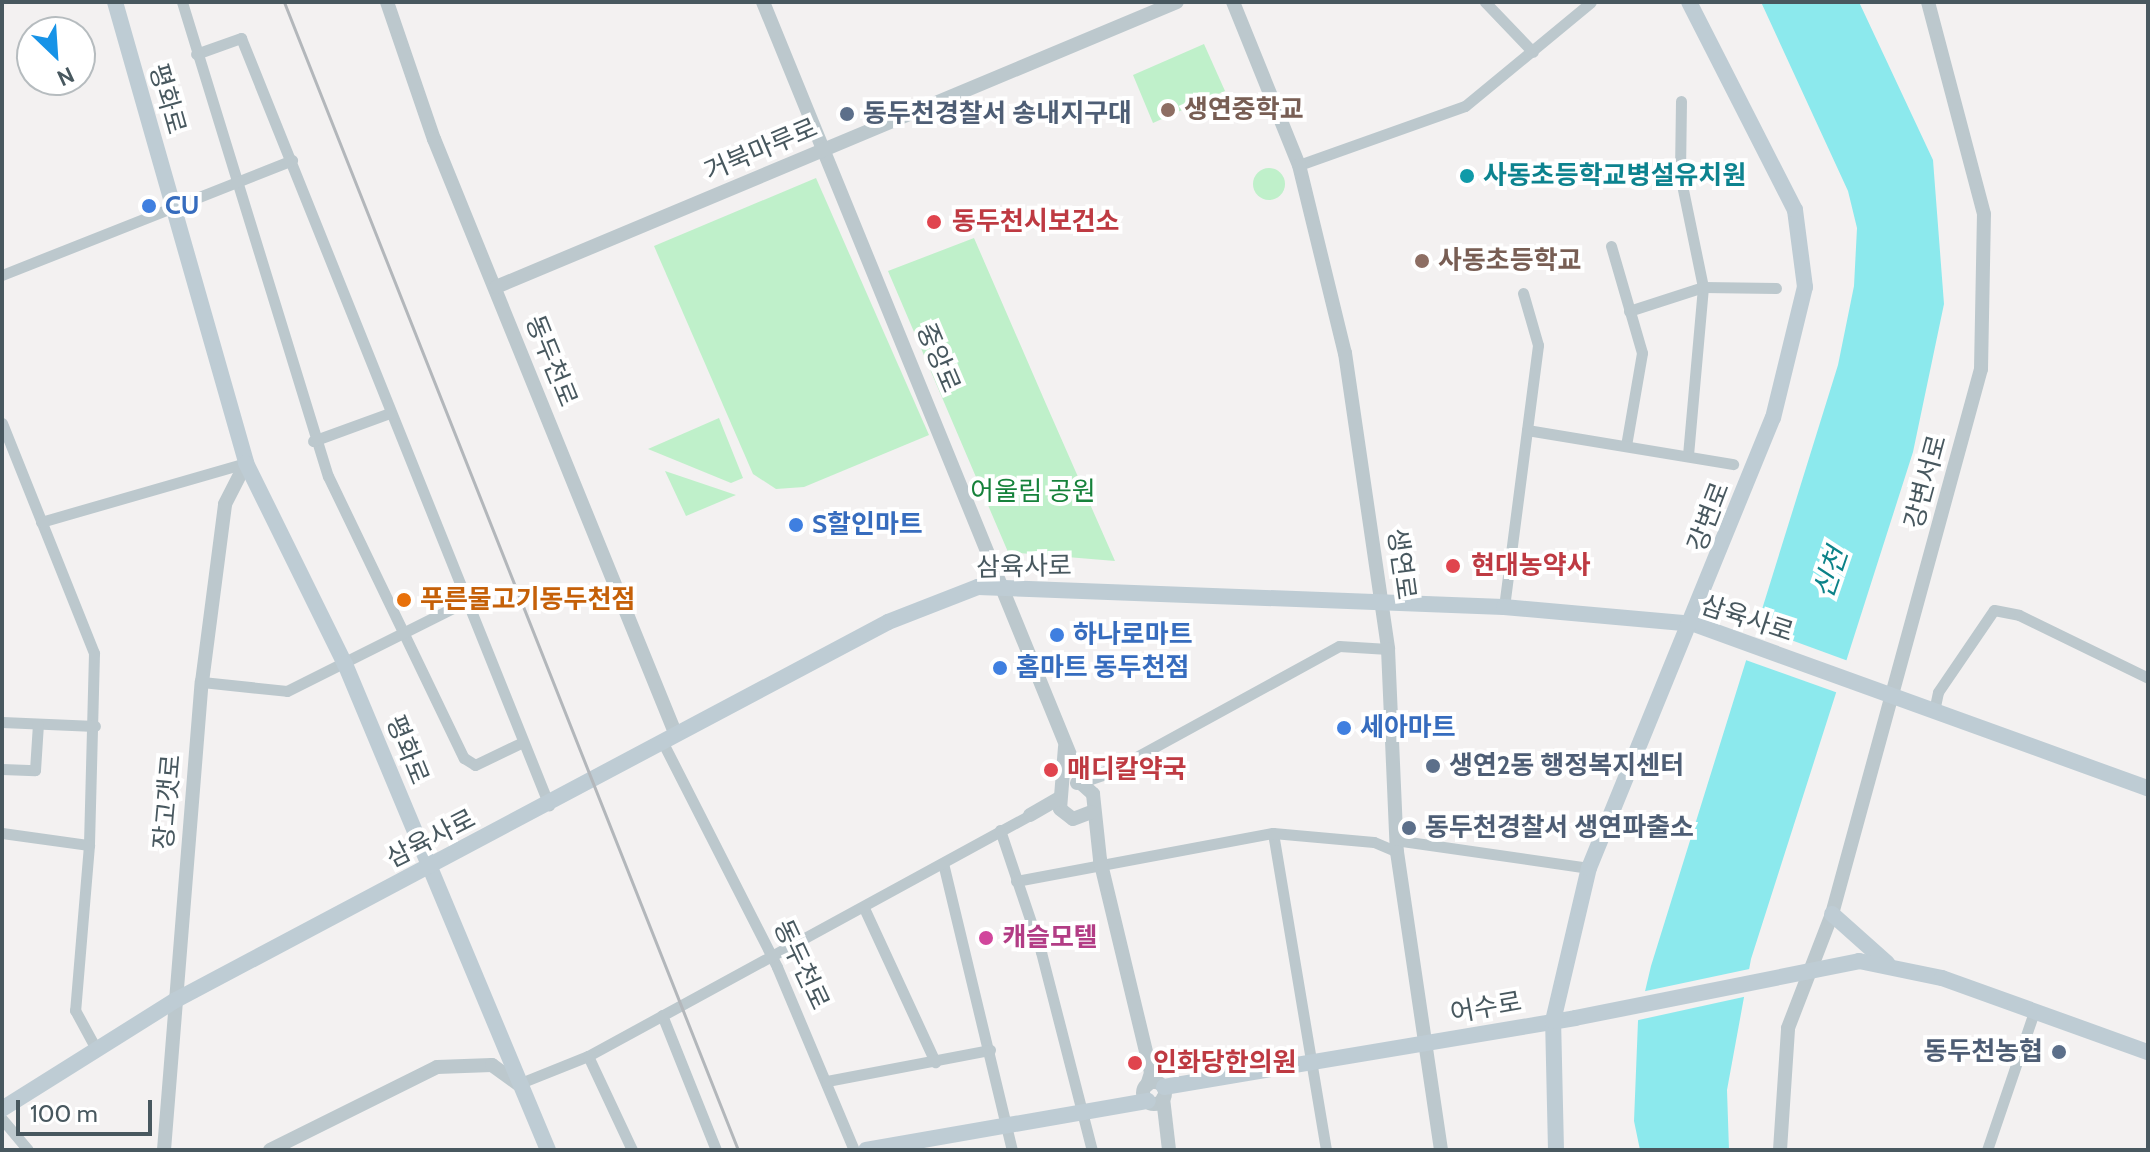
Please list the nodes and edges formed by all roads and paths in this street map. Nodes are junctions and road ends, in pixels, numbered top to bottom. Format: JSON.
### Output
{"nodes":[{"id":1,"x":115,"y":2,"type":"edge"},
{"id":2,"x":182,"y":2,"type":"edge"},
{"id":3,"x":387,"y":2,"type":"edge"},
{"id":4,"x":763,"y":2,"type":"edge"},
{"id":5,"x":1177,"y":2,"type":"edge"},
{"id":6,"x":1233,"y":2,"type":"edge"},
{"id":7,"x":1485,"y":2,"type":"edge"},
{"id":8,"x":1591,"y":2,"type":"edge"},
{"id":9,"x":1689,"y":2,"type":"edge"},
{"id":10,"x":1928,"y":2,"type":"edge"},
{"id":11,"x":1533,"y":52,"type":"junction"},
{"id":12,"x":196,"y":54,"type":"junction"},
{"id":13,"x":1681,"y":101,"type":"dead end"},
{"id":14,"x":825,"y":150,"type":"junction"},
{"id":15,"x":292,"y":160,"type":"junction"},
{"id":16,"x":1299,"y":165,"type":"junction"},
{"id":17,"x":237,"y":183,"type":"junction"},
{"id":18,"x":174,"y":208,"type":"junction"},
{"id":19,"x":1611,"y":246,"type":"dead end"},
{"id":20,"x":2,"y":275,"type":"edge"},
{"id":21,"x":496,"y":287,"type":"junction"},
{"id":22,"x":1703,"y":287,"type":"junction"},
{"id":23,"x":1776,"y":288,"type":"dead end"},
{"id":24,"x":1523,"y":293,"type":"dead end"},
{"id":25,"x":1629,"y":311,"type":"junction"},
{"id":26,"x":390,"y":413,"type":"junction"},
{"id":27,"x":2,"y":423,"type":"edge"},
{"id":28,"x":1527,"y":430,"type":"junction"},
{"id":29,"x":313,"y":441,"type":"junction"},
{"id":30,"x":1626,"y":446,"type":"junction"},
{"id":31,"x":1688,"y":454,"type":"junction"},
{"id":32,"x":246,"y":463,"type":"junction"},
{"id":33,"x":1733,"y":464,"type":"dead end"},
{"id":34,"x":41,"y":522,"type":"junction"},
{"id":35,"x":1008,"y":587,"type":"junction"},
{"id":36,"x":467,"y":601,"type":"junction"},
{"id":37,"x":1382,"y":602,"type":"junction"},
{"id":38,"x":1504,"y":607,"type":"junction"},
{"id":39,"x":1701,"y":626,"type":"junction"},
{"id":40,"x":403,"y":630,"type":"junction"},
{"id":41,"x":1388,"y":649,"type":"junction"},
{"id":42,"x":345,"y":664,"type":"junction"},
{"id":43,"x":2148,"y":678,"type":"edge"},
{"id":44,"x":202,"y":682,"type":"junction"},
{"id":45,"x":1888,"y":694,"type":"junction"},
{"id":46,"x":1934,"y":711,"type":"junction"},
{"id":47,"x":2,"y":722,"type":"edge"},
{"id":48,"x":38,"y":724,"type":"junction"},
{"id":49,"x":95,"y":726,"type":"junction"},
{"id":50,"x":1064,"y":735,"type":"junction"},
{"id":51,"x":670,"y":739,"type":"junction"},
{"id":52,"x":523,"y":742,"type":"junction"},
{"id":53,"x":1076,"y":761,"type":"junction"},
{"id":54,"x":2,"y":769,"type":"edge"},
{"id":55,"x":1104,"y":774,"type":"junction"},
{"id":56,"x":2148,"y":788,"type":"edge"},
{"id":57,"x":1088,"y":789,"type":"junction"},
{"id":58,"x":1060,"y":800,"type":"junction"},
{"id":59,"x":549,"y":805,"type":"junction"},
{"id":60,"x":1091,"y":812,"type":"junction"},
{"id":61,"x":1030,"y":815,"type":"joint"},
{"id":62,"x":1073,"y":819,"type":"junction"},
{"id":63,"x":1000,"y":830,"type":"junction"},
{"id":64,"x":2,"y":833,"type":"edge"},
{"id":65,"x":1273,"y":833,"type":"junction"},
{"id":66,"x":89,"y":845,"type":"junction"},
{"id":67,"x":1396,"y":846,"type":"junction"},
{"id":68,"x":943,"y":863,"type":"junction"},
{"id":69,"x":1101,"y":864,"type":"junction"},
{"id":70,"x":427,"y":867,"type":"junction"},
{"id":71,"x":1589,"y":868,"type":"junction"},
{"id":72,"x":1016,"y":881,"type":"junction"},
{"id":73,"x":864,"y":908,"type":"junction"},
{"id":74,"x":1832,"y":914,"type":"junction"},
{"id":75,"x":771,"y":955,"type":"junction"},
{"id":76,"x":1888,"y":964,"type":"junction"},
{"id":77,"x":1816,"y":968,"type":"junction"},
{"id":78,"x":176,"y":1000,"type":"junction"},
{"id":79,"x":2034,"y":1012,"type":"junction"},
{"id":80,"x":662,"y":1015,"type":"junction"},
{"id":81,"x":1553,"y":1021,"type":"junction"},
{"id":82,"x":1423,"y":1043,"type":"junction"},
{"id":83,"x":95,"y":1047,"type":"junction"},
{"id":84,"x":990,"y":1050,"type":"junction"},
{"id":85,"x":2148,"y":1052,"type":"edge"},
{"id":86,"x":588,"y":1056,"type":"junction"},
{"id":87,"x":935,"y":1062,"type":"junction"},
{"id":88,"x":1311,"y":1064,"type":"junction"},
{"id":89,"x":827,"y":1081,"type":"junction"},
{"id":90,"x":518,"y":1084,"type":"junction"},
{"id":91,"x":1155,"y":1092,"type":"junction"},
{"id":92,"x":1084,"y":1108,"type":"junction"},
{"id":93,"x":2,"y":1109,"type":"edge"},
{"id":94,"x":2,"y":1119,"type":"edge"},
{"id":95,"x":1007,"y":1122,"type":"junction"},
{"id":96,"x":28,"y":1150,"type":"edge"},
{"id":97,"x":164,"y":1150,"type":"edge"},
{"id":98,"x":270,"y":1150,"type":"edge"},
{"id":99,"x":548,"y":1150,"type":"edge"},
{"id":100,"x":632,"y":1150,"type":"edge"},
{"id":101,"x":716,"y":1150,"type":"edge"},
{"id":102,"x":854,"y":1150,"type":"edge"},
{"id":103,"x":866,"y":1150,"type":"edge"},
{"id":104,"x":1012,"y":1150,"type":"edge"},
{"id":105,"x":1092,"y":1150,"type":"edge"},
{"id":106,"x":1169,"y":1150,"type":"edge"},
{"id":107,"x":1326,"y":1150,"type":"edge"},
{"id":108,"x":1441,"y":1150,"type":"edge"},
{"id":109,"x":1556,"y":1150,"type":"edge"},
{"id":110,"x":1780,"y":1150,"type":"edge"},
{"id":111,"x":1987,"y":1150,"type":"edge"}],
"edges":[{"from":1,"to":18,"type":"main road","name":"평화로"},
{"from":2,"to":12,"type":"street"},
{"from":3,"to":21,"type":"street","name":"동두천로"},
{"from":4,"to":14,"type":"street","name":"중앙로"},
{"from":5,"to":14,"type":"street","name":"거북마루로"},
{"from":6,"to":16,"type":"street","name":"생연로"},
{"from":7,"to":11,"type":"street"},
{"from":8,"to":11,"type":"street"},
{"from":9,"to":39,"type":"main road","name":"강변로"},
{"from":10,"to":45,"type":"street","name":"강변서로"},
{"from":11,"to":16,"type":"street"},
{"from":12,"to":15,"type":"street"},
{"from":12,"to":17,"type":"street"},
{"from":13,"to":22,"type":"street"},
{"from":14,"to":21,"type":"street","name":"거북마루로"},
{"from":14,"to":35,"type":"street","name":"중앙로"},
{"from":15,"to":17,"type":"street"},
{"from":15,"to":26,"type":"street"},
{"from":16,"to":37,"type":"street","name":"생연로"},
{"from":17,"to":18,"type":"street"},
{"from":17,"to":29,"type":"street"},
{"from":18,"to":20,"type":"street"},
{"from":18,"to":32,"type":"main road","name":"평화로"},
{"from":19,"to":25,"type":"street"},
{"from":21,"to":51,"type":"street","name":"동두천로"},
{"from":22,"to":23,"type":"street"},
{"from":22,"to":25,"type":"street"},
{"from":22,"to":31,"type":"street"},
{"from":24,"to":28,"type":"street"},
{"from":25,"to":30,"type":"street"},
{"from":26,"to":29,"type":"street"},
{"from":26,"to":36,"type":"street"},
{"from":27,"to":34,"type":"street"},
{"from":28,"to":30,"type":"street"},
{"from":28,"to":38,"type":"street"},
{"from":29,"to":40,"type":"street"},
{"from":30,"to":31,"type":"street"},
{"from":31,"to":33,"type":"street"},
{"from":32,"to":34,"type":"street"},
{"from":32,"to":42,"type":"main road","name":"평화로"},
{"from":32,"to":44,"type":"street","name":"장고갯로"},
{"from":34,"to":49,"type":"street"},
{"from":35,"to":37,"type":"main road","name":"삼육사로"},
{"from":35,"to":50,"type":"street","name":"중앙로"},
{"from":35,"to":51,"type":"main road","name":"삼육사로"},
{"from":36,"to":40,"type":"street"},
{"from":36,"to":52,"type":"street"},
{"from":37,"to":38,"type":"main road","name":"삼육사로"},
{"from":37,"to":41,"type":"street","name":"생연로"},
{"from":38,"to":39,"type":"main road","name":"삼육사로"},
{"from":39,"to":45,"type":"main road","name":"삼육사로"},
{"from":39,"to":71,"type":"main road","name":"강변로"},
{"from":40,"to":42,"type":"street"},
{"from":40,"to":52,"type":"street"},
{"from":41,"to":55,"type":"street"},
{"from":41,"to":67,"type":"street","name":"생연로"},
{"from":42,"to":44,"type":"street"},
{"from":42,"to":70,"type":"main road","name":"평화로"},
{"from":43,"to":46,"type":"street"},
{"from":44,"to":78,"type":"street","name":"장고갯로"},
{"from":45,"to":46,"type":"main road","name":"삼육사로"},
{"from":45,"to":74,"type":"street","name":"강변서로"},
{"from":46,"to":56,"type":"main road","name":"삼육사로"},
{"from":47,"to":48,"type":"street"},
{"from":48,"to":49,"type":"street"},
{"from":48,"to":54,"type":"street"},
{"from":49,"to":66,"type":"street"},
{"from":50,"to":53,"type":"street"},
{"from":50,"to":58,"type":"street"},
{"from":51,"to":59,"type":"main road","name":"삼육사로"},
{"from":51,"to":75,"type":"street","name":"동두천로"},
{"from":52,"to":59,"type":"street"},
{"from":53,"to":55,"type":"street"},
{"from":53,"to":57,"type":"street"},
{"from":55,"to":57,"type":"street"},
{"from":57,"to":58,"type":"street"},
{"from":57,"to":60,"type":"street"},
{"from":58,"to":61,"type":"street"},
{"from":58,"to":62,"type":"street"},
{"from":59,"to":70,"type":"main road","name":"삼육사로"},
{"from":60,"to":62,"type":"street"},
{"from":60,"to":69,"type":"street"},
{"from":61,"to":63,"type":"street"},
{"from":62,"to":69,"type":"street"},
{"from":63,"to":68,"type":"street"},
{"from":63,"to":72,"type":"street"},
{"from":64,"to":66,"type":"street"},
{"from":65,"to":67,"type":"street"},
{"from":65,"to":69,"type":"street"},
{"from":65,"to":88,"type":"street"},
{"from":66,"to":83,"type":"street"},
{"from":67,"to":71,"type":"street"},
{"from":67,"to":82,"type":"street","name":"생연로"},
{"from":68,"to":73,"type":"street"},
{"from":68,"to":84,"type":"street"},
{"from":69,"to":72,"type":"street"},
{"from":69,"to":91,"type":"street"},
{"from":70,"to":78,"type":"main road","name":"삼육사로"},
{"from":70,"to":90,"type":"main road","name":"평화로"},
{"from":71,"to":81,"type":"main road","name":"강변로"},
{"from":72,"to":92,"type":"street"},
{"from":73,"to":75,"type":"street"},
{"from":73,"to":87,"type":"street"},
{"from":74,"to":76,"type":"main road"},
{"from":74,"to":77,"type":"street","name":"강변서로"},
{"from":75,"to":80,"type":"street"},
{"from":75,"to":89,"type":"street","name":"동두천로"},
{"from":76,"to":77,"type":"main road","name":"어수로"},
{"from":76,"to":79,"type":"main road","name":"어수로"},
{"from":77,"to":81,"type":"main road","name":"어수로"},
{"from":77,"to":110,"type":"street"},
{"from":78,"to":83,"type":"main road","name":"삼육사로"},
{"from":78,"to":97,"type":"street","name":"장고갯로"},
{"from":79,"to":85,"type":"main road","name":"어수로"},
{"from":79,"to":111,"type":"street"},
{"from":80,"to":86,"type":"street"},
{"from":80,"to":101,"type":"street"},
{"from":81,"to":82,"type":"main road","name":"어수로"},
{"from":81,"to":109,"type":"main road","name":"강변로"},
{"from":82,"to":88,"type":"main road","name":"어수로"},
{"from":82,"to":108,"type":"street","name":"생연로"},
{"from":83,"to":93,"type":"main road","name":"삼육사로"},
{"from":84,"to":87,"type":"street"},
{"from":84,"to":95,"type":"street"},
{"from":86,"to":90,"type":"street"},
{"from":86,"to":100,"type":"street"},
{"from":87,"to":89,"type":"street"},
{"from":88,"to":91,"type":"main road","name":"어수로"},
{"from":88,"to":107,"type":"street"},
{"from":89,"to":102,"type":"street","name":"동두천로"},
{"from":90,"to":98,"type":"street"},
{"from":90,"to":99,"type":"main road","name":"평화로"},
{"from":91,"to":92,"type":"main road","name":"어수로"},
{"from":91,"to":106,"type":"street"},
{"from":92,"to":95,"type":"main road","name":"어수로"},
{"from":92,"to":105,"type":"street"},
{"from":94,"to":96,"type":"street"},
{"from":95,"to":103,"type":"main road","name":"어수로"},
{"from":95,"to":104,"type":"street"}]}
